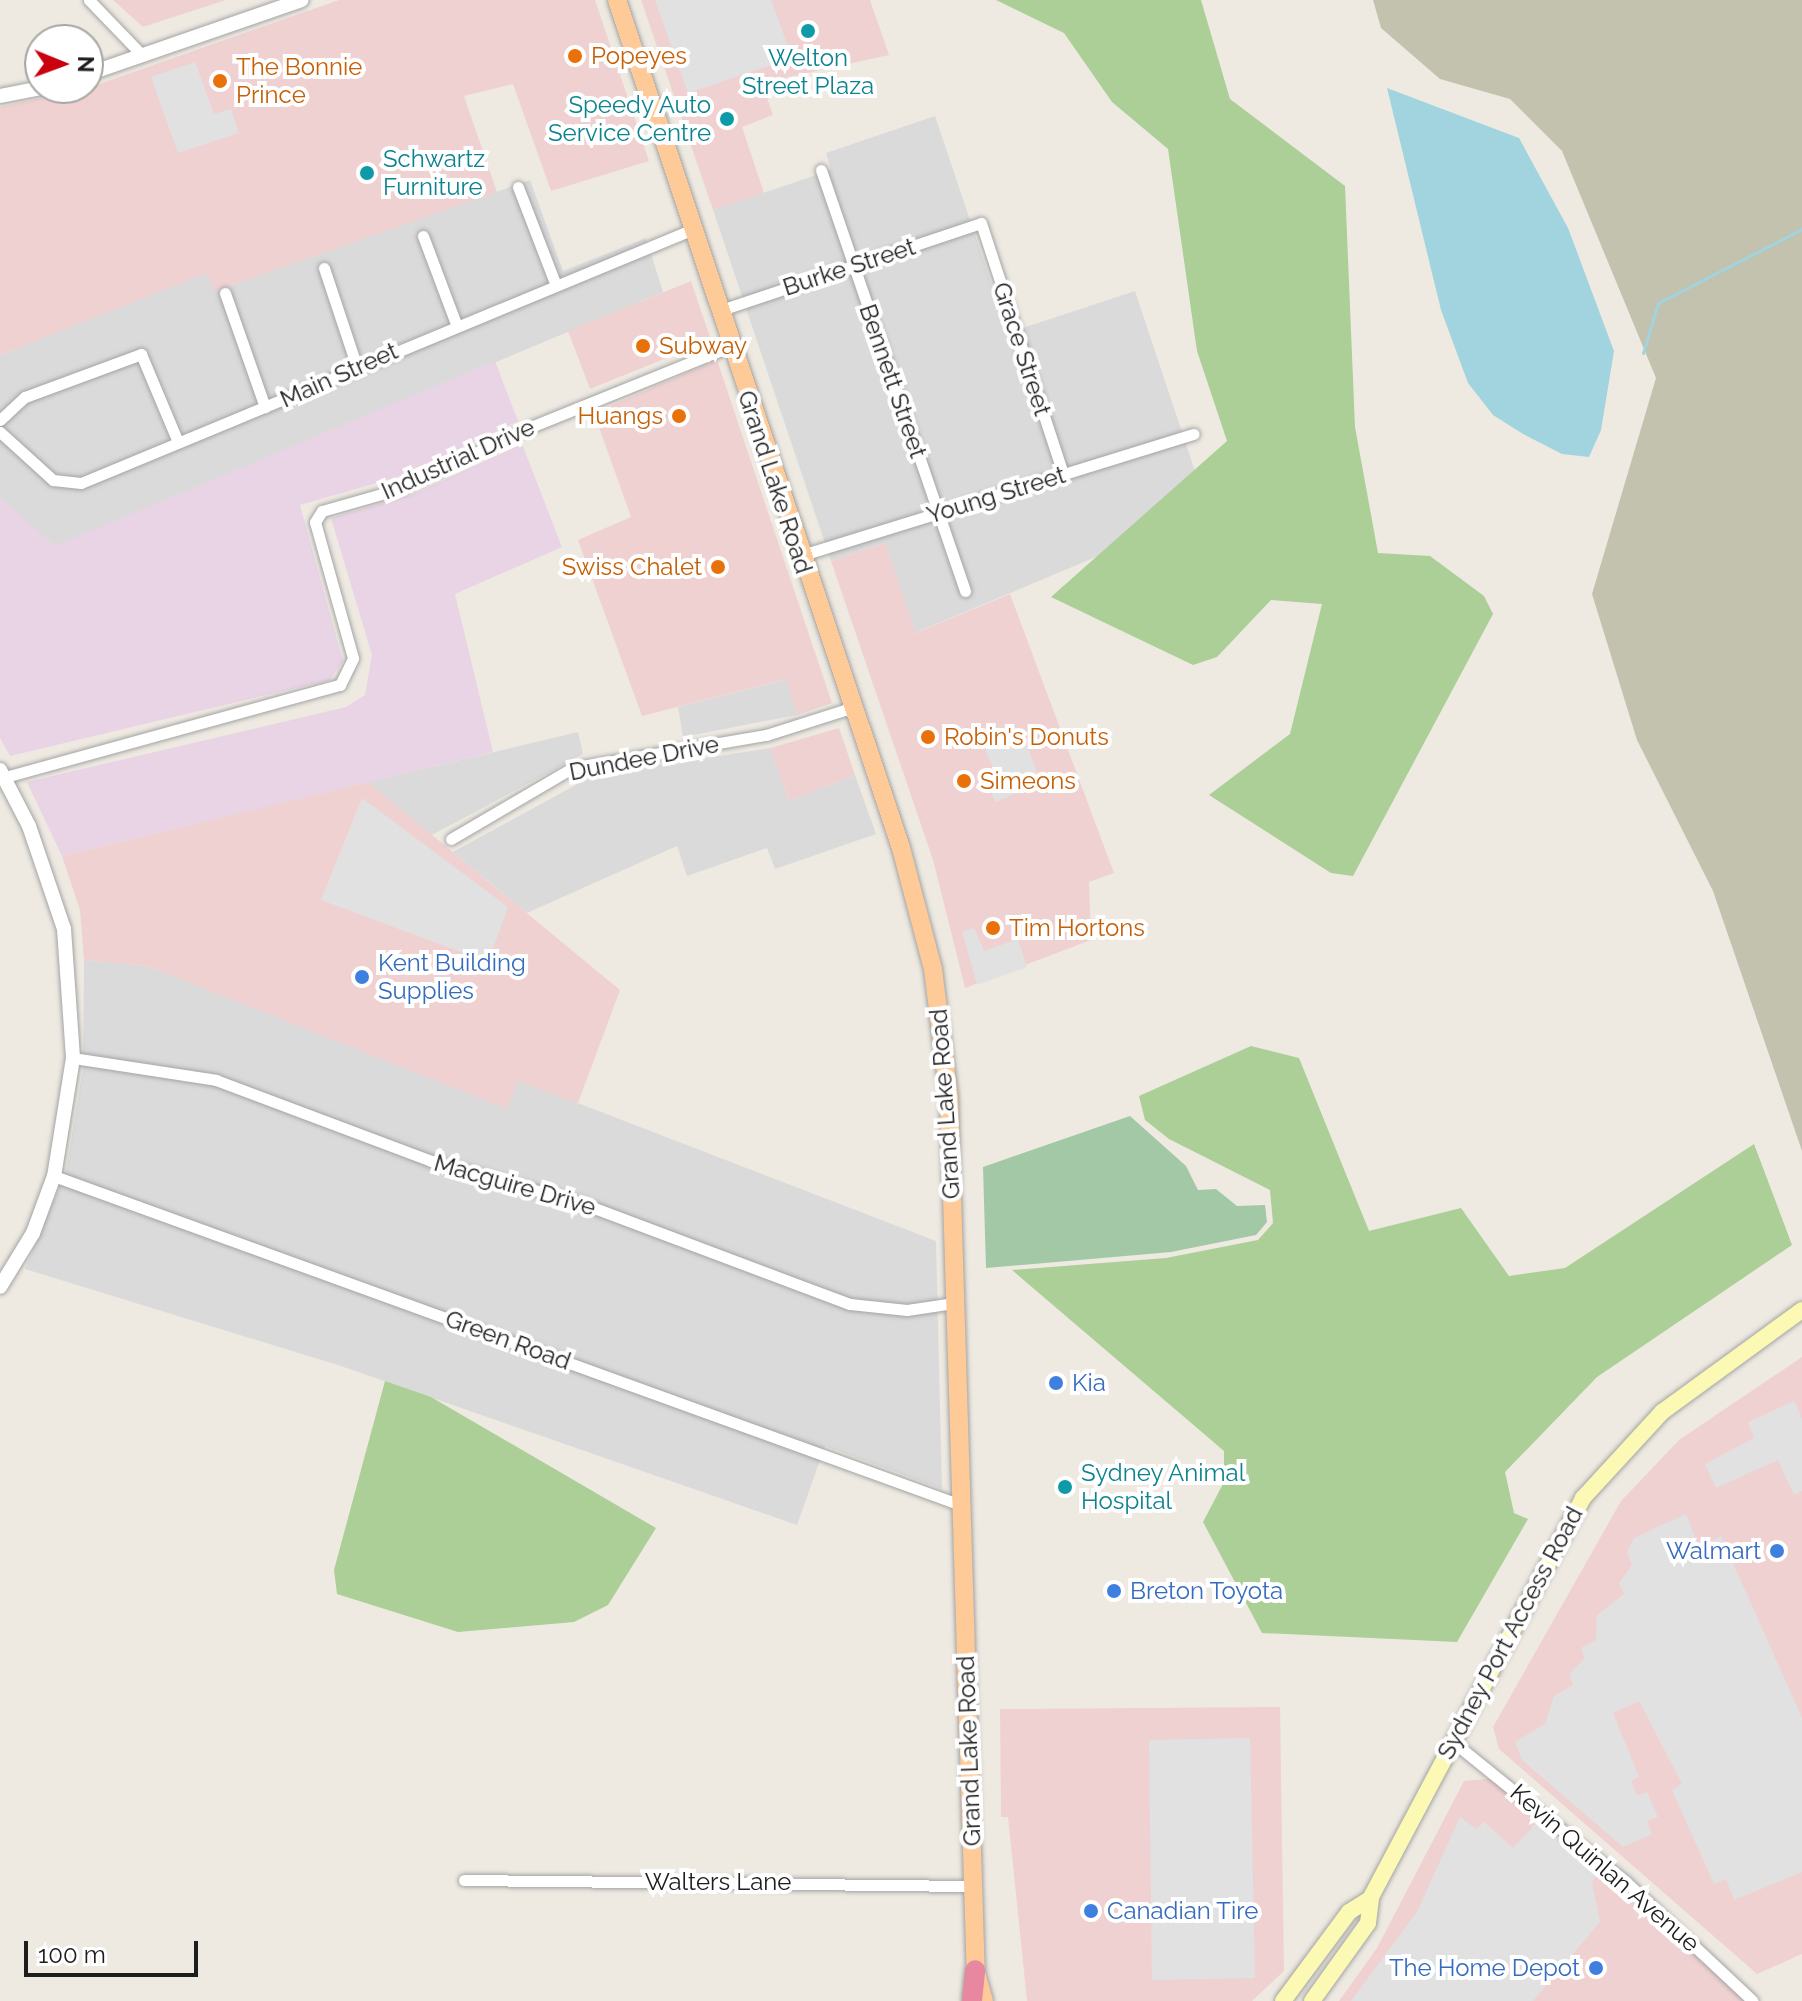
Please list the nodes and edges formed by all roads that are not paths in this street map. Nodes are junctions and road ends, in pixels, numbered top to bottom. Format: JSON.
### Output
{"nodes":[{"id":1,"x":89,"y":0,"type":"edge"},
{"id":2,"x":302,"y":0,"type":"edge"},
{"id":3,"x":620,"y":8,"type":"edge"},
{"id":4,"x":141,"y":54,"type":"junction"},
{"id":5,"x":104,"y":68,"type":"edge"},
{"id":6,"x":24,"y":91,"type":"edge"},
{"id":7,"x":0,"y":96,"type":"edge"},
{"id":8,"x":821,"y":170,"type":"dead end"},
{"id":9,"x":518,"y":187,"type":"dead end"},
{"id":10,"x":981,"y":223,"type":"joint"},
{"id":11,"x":691,"y":230,"type":"junction"},
{"id":12,"x":423,"y":236,"type":"dead end"},
{"id":13,"x":853,"y":265,"type":"junction"},
{"id":14,"x":324,"y":268,"type":"dead end"},
{"id":15,"x":555,"y":283,"type":"junction"},
{"id":16,"x":225,"y":293,"type":"dead end"},
{"id":17,"x":718,"y":311,"type":"junction"},
{"id":18,"x":456,"y":324,"type":"junction"},
{"id":19,"x":731,"y":346,"type":"junction"},
{"id":20,"x":357,"y":367,"type":"junction"},
{"id":21,"x":265,"y":407,"type":"junction"},
{"id":22,"x":0,"y":420,"type":"edge"},
{"id":23,"x":0,"y":432,"type":"edge"},
{"id":24,"x":1194,"y":434,"type":"dead end"},
{"id":25,"x":178,"y":442,"type":"junction"},
{"id":26,"x":1063,"y":474,"type":"junction"},
{"id":27,"x":938,"y":513,"type":"junction"},
{"id":28,"x":799,"y":556,"type":"junction"},
{"id":29,"x":965,"y":591,"type":"dead end"},
{"id":30,"x":851,"y":708,"type":"junction"},
{"id":31,"x":2,"y":773,"type":"edge"},
{"id":32,"x":451,"y":839,"type":"dead end"},
{"id":33,"x":73,"y":1058,"type":"junction"},
{"id":34,"x":54,"y":1176,"type":"junction"},
{"id":35,"x":0,"y":1287,"type":"edge"},
{"id":36,"x":954,"y":1303,"type":"junction"},
{"id":37,"x":1802,"y":1310,"type":"edge"},
{"id":38,"x":961,"y":1505,"type":"junction"},
{"id":39,"x":1452,"y":1741,"type":"junction"},
{"id":40,"x":464,"y":1880,"type":"dead end"},
{"id":41,"x":973,"y":1886,"type":"junction"},
{"id":42,"x":1370,"y":1899,"type":"junction"},
{"id":43,"x":975,"y":1970,"type":"joint"},
{"id":44,"x":978,"y":2001,"type":"edge"},
{"id":45,"x":1283,"y":2001,"type":"edge"},
{"id":46,"x":1312,"y":2001,"type":"edge"},
{"id":47,"x":1753,"y":2001,"type":"edge"}],
"edges":[{"from":1,"to":4,"type":"street"},
{"from":2,"to":4,"type":"street"},
{"from":3,"to":11,"type":"main road","name":"Grand Lake Road"},
{"from":4,"to":5,"type":"street"},
{"from":6,"to":7,"type":"street"},
{"from":8,"to":13,"type":"street","name":"Bennett Street"},
{"from":9,"to":15,"type":"street"},
{"from":10,"to":13,"type":"street","name":"Burke Street"},
{"from":10,"to":26,"type":"street","name":"Grace Street"},
{"from":11,"to":15,"type":"street","name":"Main Street"},
{"from":11,"to":17,"type":"main road","name":"Grand Lake Road"},
{"from":12,"to":18,"type":"street"},
{"from":13,"to":17,"type":"street","name":"Burke Street"},
{"from":13,"to":27,"type":"street","name":"Bennett Street"},
{"from":14,"to":20,"type":"street"},
{"from":15,"to":18,"type":"street","name":"Main Street"},
{"from":16,"to":21,"type":"street"},
{"from":17,"to":19,"type":"main road","name":"Grand Lake Road"},
{"from":18,"to":20,"type":"street","name":"Main Street"},
{"from":19,"to":28,"type":"main road","name":"Grand Lake Road"},
{"from":19,"to":31,"type":"street","name":"Industrial Drive"},
{"from":20,"to":21,"type":"street","name":"Main Street"},
{"from":21,"to":25,"type":"street","name":"Main Street"},
{"from":22,"to":25,"type":"street"},
{"from":23,"to":25,"type":"street","name":"Main Street"},
{"from":24,"to":26,"type":"street","name":"Young Street"},
{"from":26,"to":27,"type":"street","name":"Young Street"},
{"from":27,"to":28,"type":"street","name":"Young Street"},
{"from":27,"to":29,"type":"street","name":"Bennett Street"},
{"from":28,"to":30,"type":"main road","name":"Grand Lake Road"},
{"from":30,"to":32,"type":"street","name":"Dundee Drive"},
{"from":30,"to":36,"type":"main road","name":"Grand Lake Road"},
{"from":31,"to":33,"type":"street"},
{"from":33,"to":34,"type":"street"},
{"from":33,"to":36,"type":"street","name":"Macguire Drive"},
{"from":34,"to":35,"type":"street"},
{"from":34,"to":38,"type":"street","name":"Green Road"},
{"from":36,"to":38,"type":"main road","name":"Grand Lake Road"},
{"from":37,"to":39,"type":"main road","name":"Sydney Port Access Road"},
{"from":38,"to":41,"type":"main road","name":"Grand Lake Road"},
{"from":39,"to":42,"type":"main road","name":"Sydney Port Access Road"},
{"from":39,"to":47,"type":"street","name":"Kevin Quinlan Avenue"},
{"from":40,"to":41,"type":"street","name":"Walters Lane"},
{"from":41,"to":43,"type":"main road","name":"Grand Lake Road"},
{"from":42,"to":45,"type":"main road","name":"Sydney Port Access Road"},
{"from":42,"to":46,"type":"main road","name":"Sydney Port Access Road"},
{"from":43,"to":44,"type":"highway"}]}
